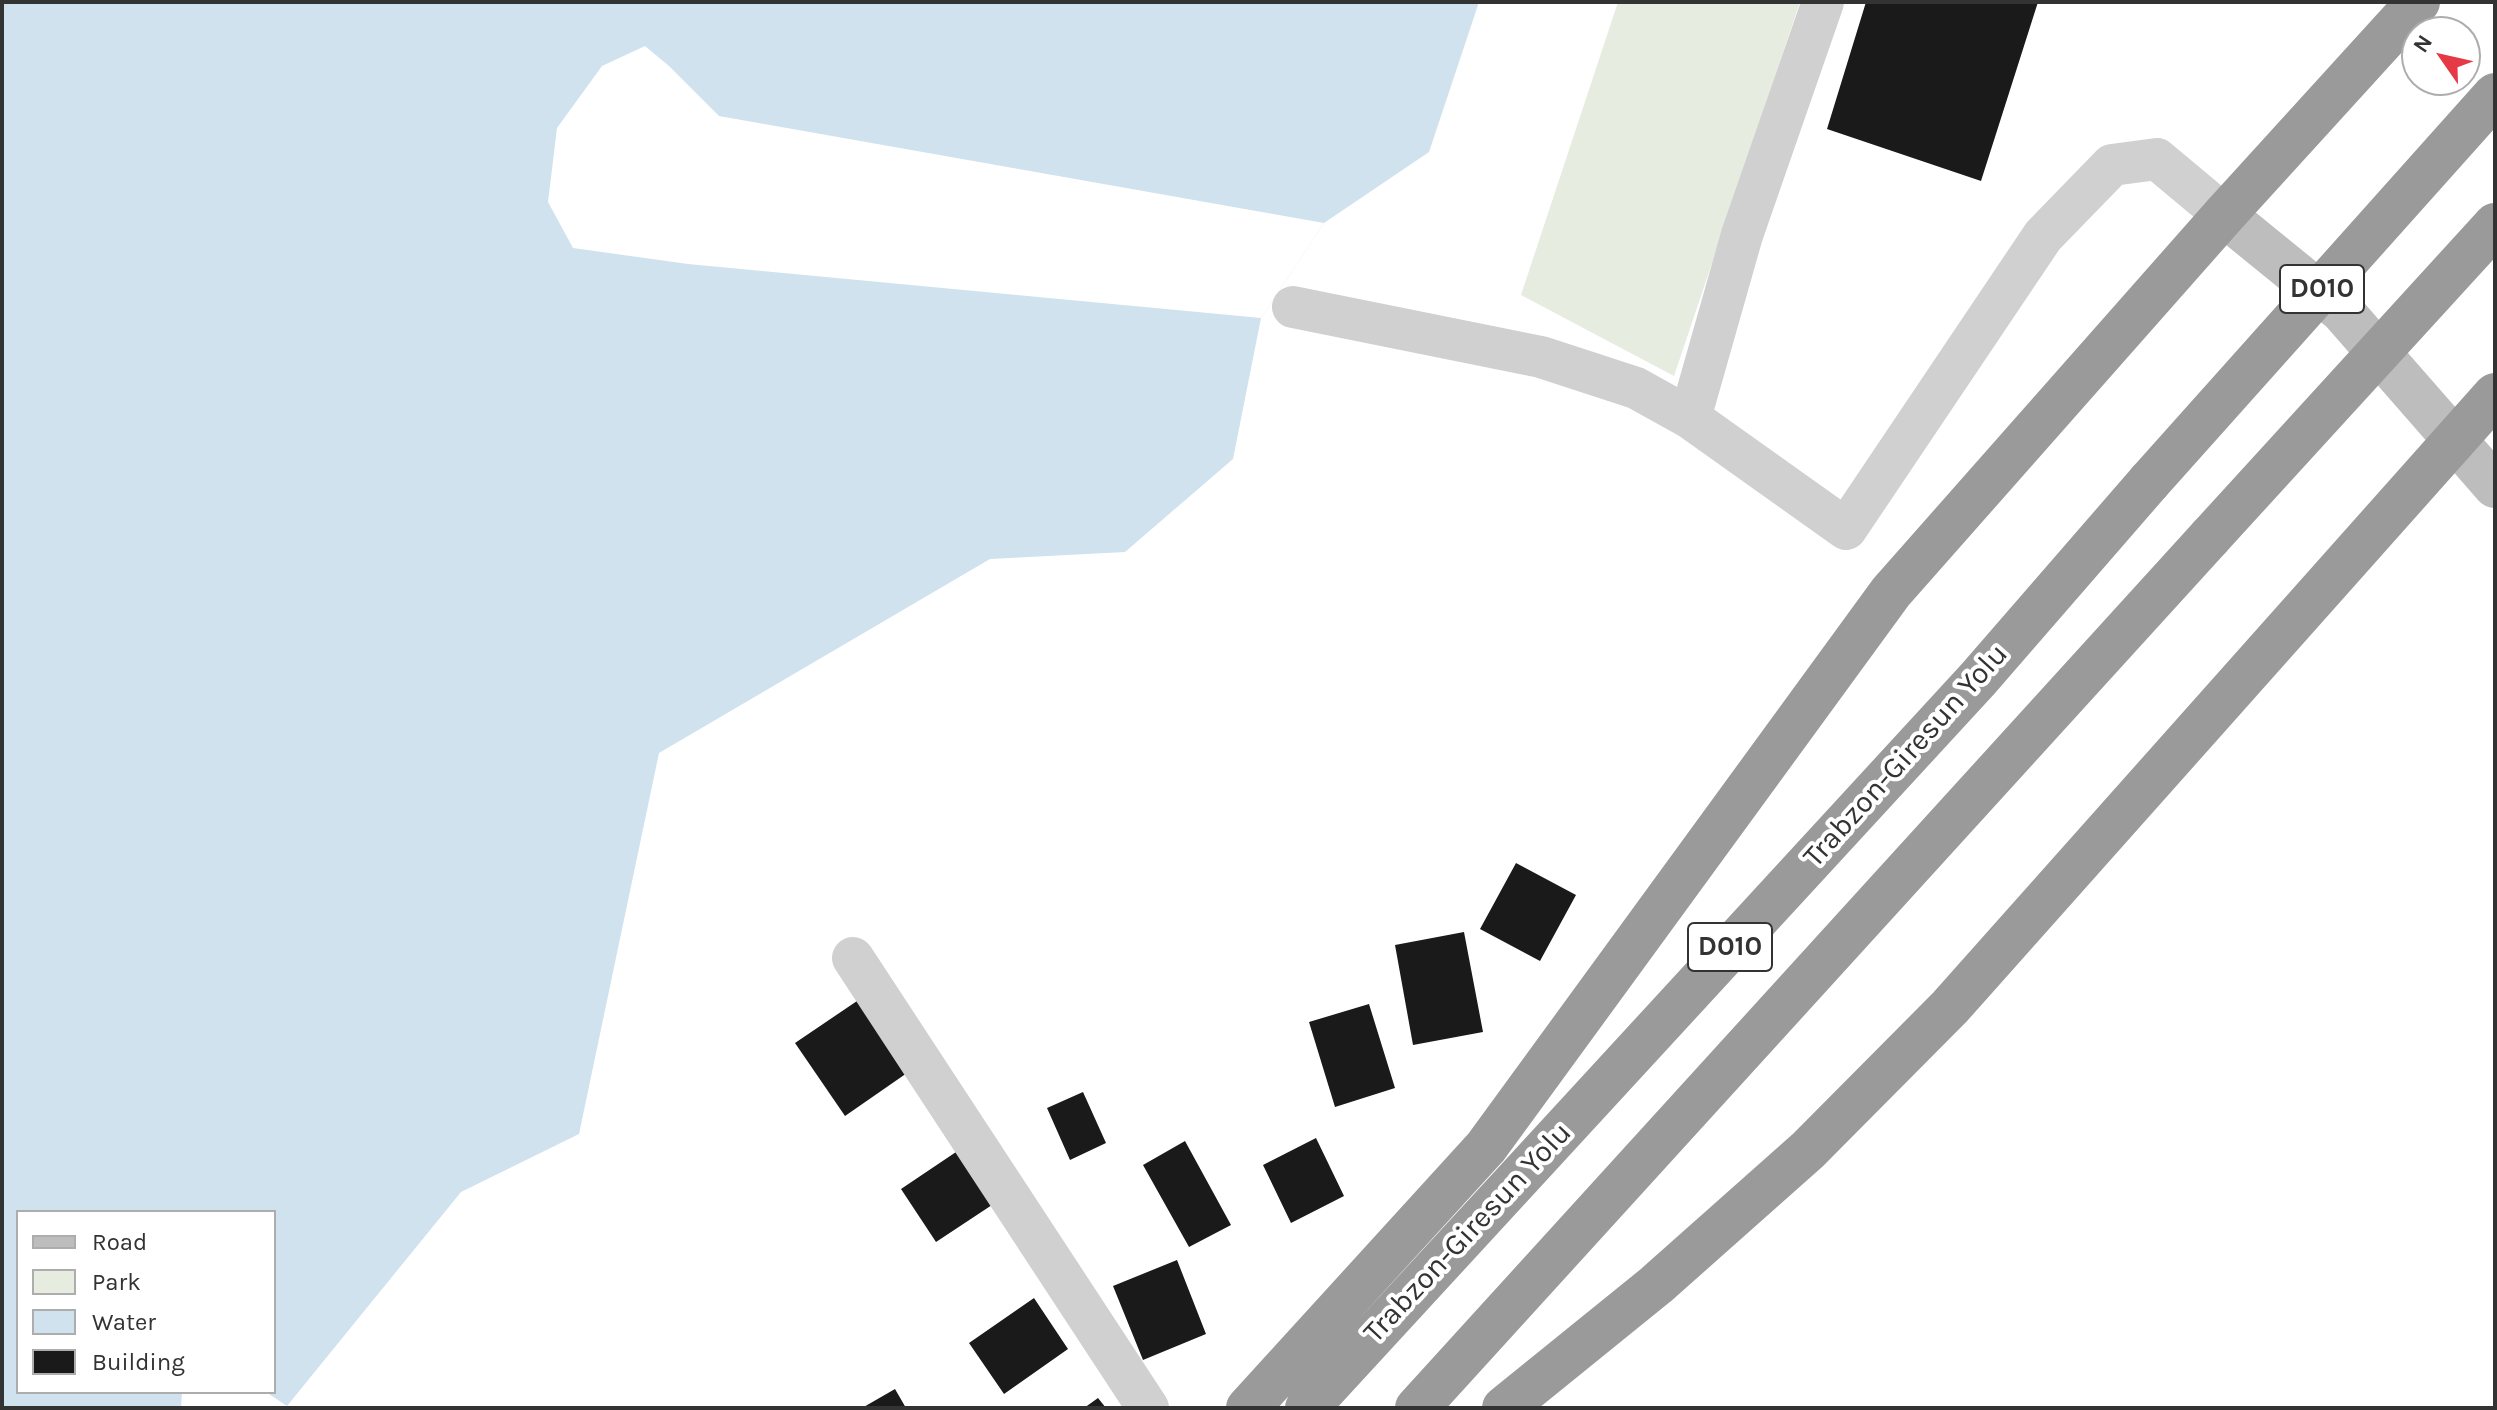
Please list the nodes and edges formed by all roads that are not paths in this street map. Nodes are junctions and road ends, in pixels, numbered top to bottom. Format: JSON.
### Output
{"nodes":[{"id":1,"x":1823,"y":2,"type":"edge"},
{"id":2,"x":2418,"y":2,"type":"edge"},
{"id":3,"x":2495,"y":95,"type":"edge"},
{"id":4,"x":2224,"y":215,"type":"junction"},
{"id":5,"x":2495,"y":225,"type":"edge"},
{"id":6,"x":1293,"y":307,"type":"dead end"},
{"id":7,"x":2495,"y":395,"type":"edge"},
{"id":8,"x":1690,"y":418,"type":"junction"},
{"id":9,"x":2455,"y":442,"type":"junction"},
{"id":10,"x":2495,"y":486,"type":"edge"},
{"id":11,"x":853,"y":958,"type":"dead end"},
{"id":12,"x":1148,"y":1408,"type":"edge"},
{"id":13,"x":1248,"y":1408,"type":"edge"},
{"id":14,"x":1307,"y":1408,"type":"edge"},
{"id":15,"x":1417,"y":1408,"type":"edge"},
{"id":16,"x":1504,"y":1408,"type":"edge"}],
"edges":[{"from":1,"to":8,"type":"street"},
{"from":2,"to":4,"type":"highway"},
{"from":3,"to":14,"type":"highway","name":"Trabzon-Giresun Yolu","number":"D010","bridge":true},
{"from":4,"to":8,"type":"street"},
{"from":4,"to":9,"type":"street"},
{"from":4,"to":13,"type":"highway"},
{"from":5,"to":15,"type":"highway","number":"D010","bridge":true},
{"from":6,"to":8,"type":"street"},
{"from":7,"to":9,"type":"highway"},
{"from":9,"to":10,"type":"street"},
{"from":9,"to":16,"type":"highway"},
{"from":11,"to":12,"type":"street"}]}
